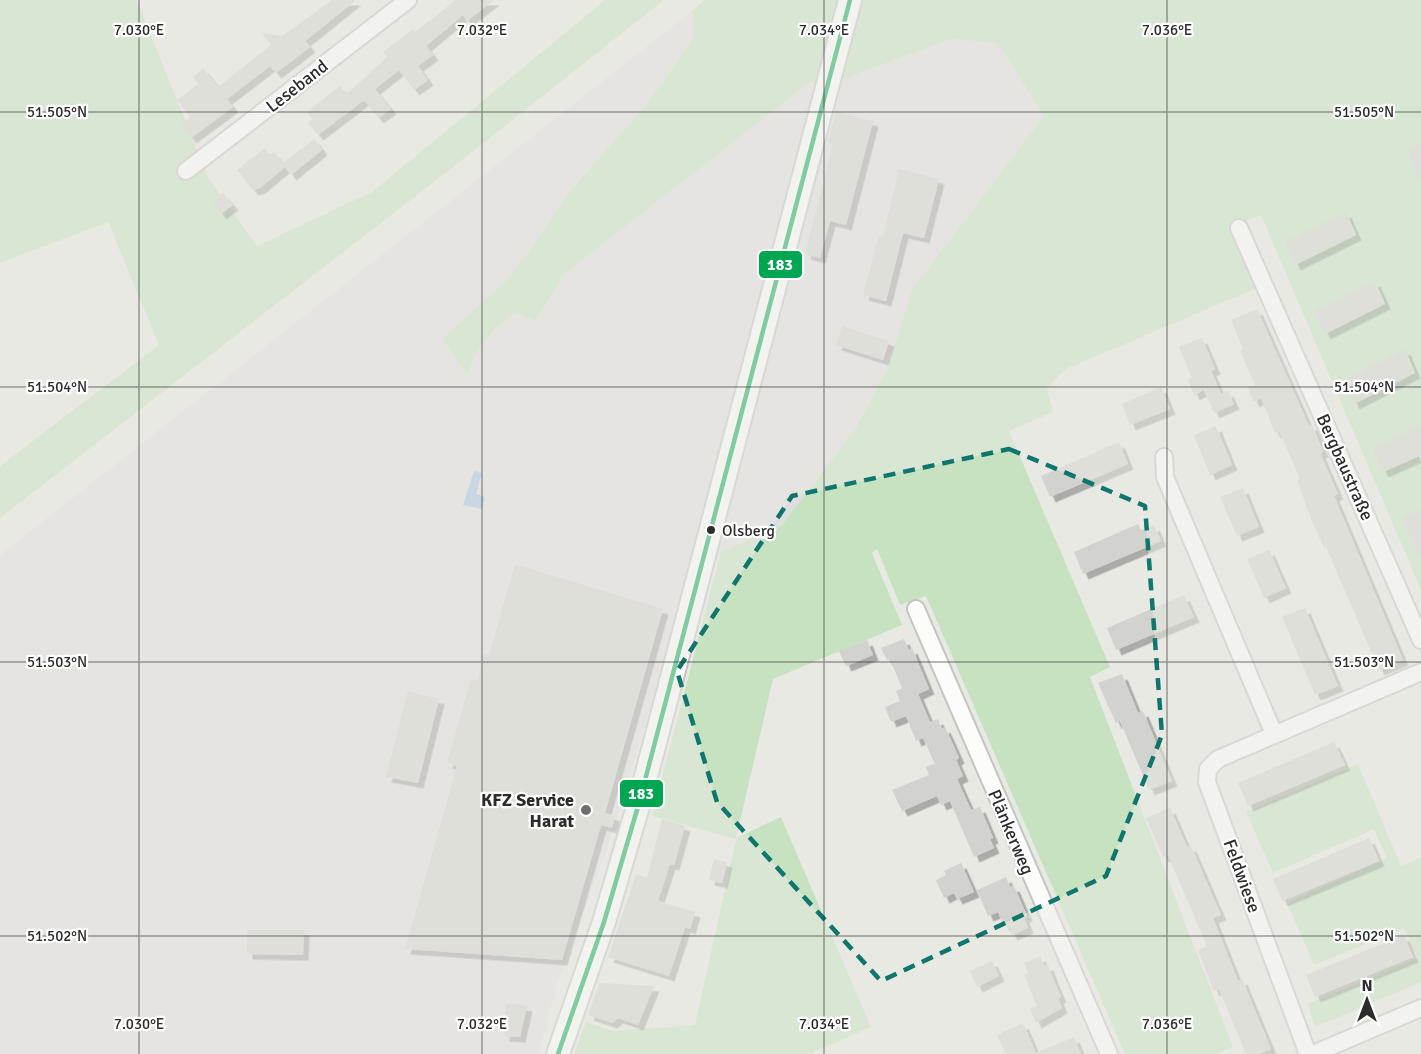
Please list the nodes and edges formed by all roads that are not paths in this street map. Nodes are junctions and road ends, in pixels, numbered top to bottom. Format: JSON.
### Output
{"nodes":[{"id":1,"x":408,"y":0,"type":"edge"},
{"id":2,"x":850,"y":0,"type":"edge"},
{"id":3,"x":186,"y":171,"type":"dead end"},
{"id":4,"x":1239,"y":228,"type":"dead end"},
{"id":5,"x":1164,"y":457,"type":"dead end"},
{"id":6,"x":916,"y":609,"type":"dead end"},
{"id":7,"x":1421,"y":640,"type":"edge"},
{"id":8,"x":1421,"y":672,"type":"edge"},
{"id":9,"x":1274,"y":734,"type":"junction"},
{"id":10,"x":1421,"y":1008,"type":"edge"},
{"id":11,"x":558,"y":1054,"type":"edge"},
{"id":12,"x":1108,"y":1054,"type":"edge"},
{"id":13,"x":1308,"y":1054,"type":"edge"},
{"id":14,"x":1313,"y":1054,"type":"edge"}],
"edges":[{"from":1,"to":3,"type":"street","name":"Leseband"},
{"from":2,"to":11,"type":"street"},
{"from":4,"to":7,"type":"street","name":"Bergbaustraße"},
{"from":5,"to":9,"type":"street"},
{"from":6,"to":12,"type":"street","name":"Plänkerweg"},
{"from":8,"to":9,"type":"street","name":"Feldwiese"},
{"from":9,"to":13,"type":"street","name":"Feldwiese"},
{"from":10,"to":14,"type":"street"}]}
